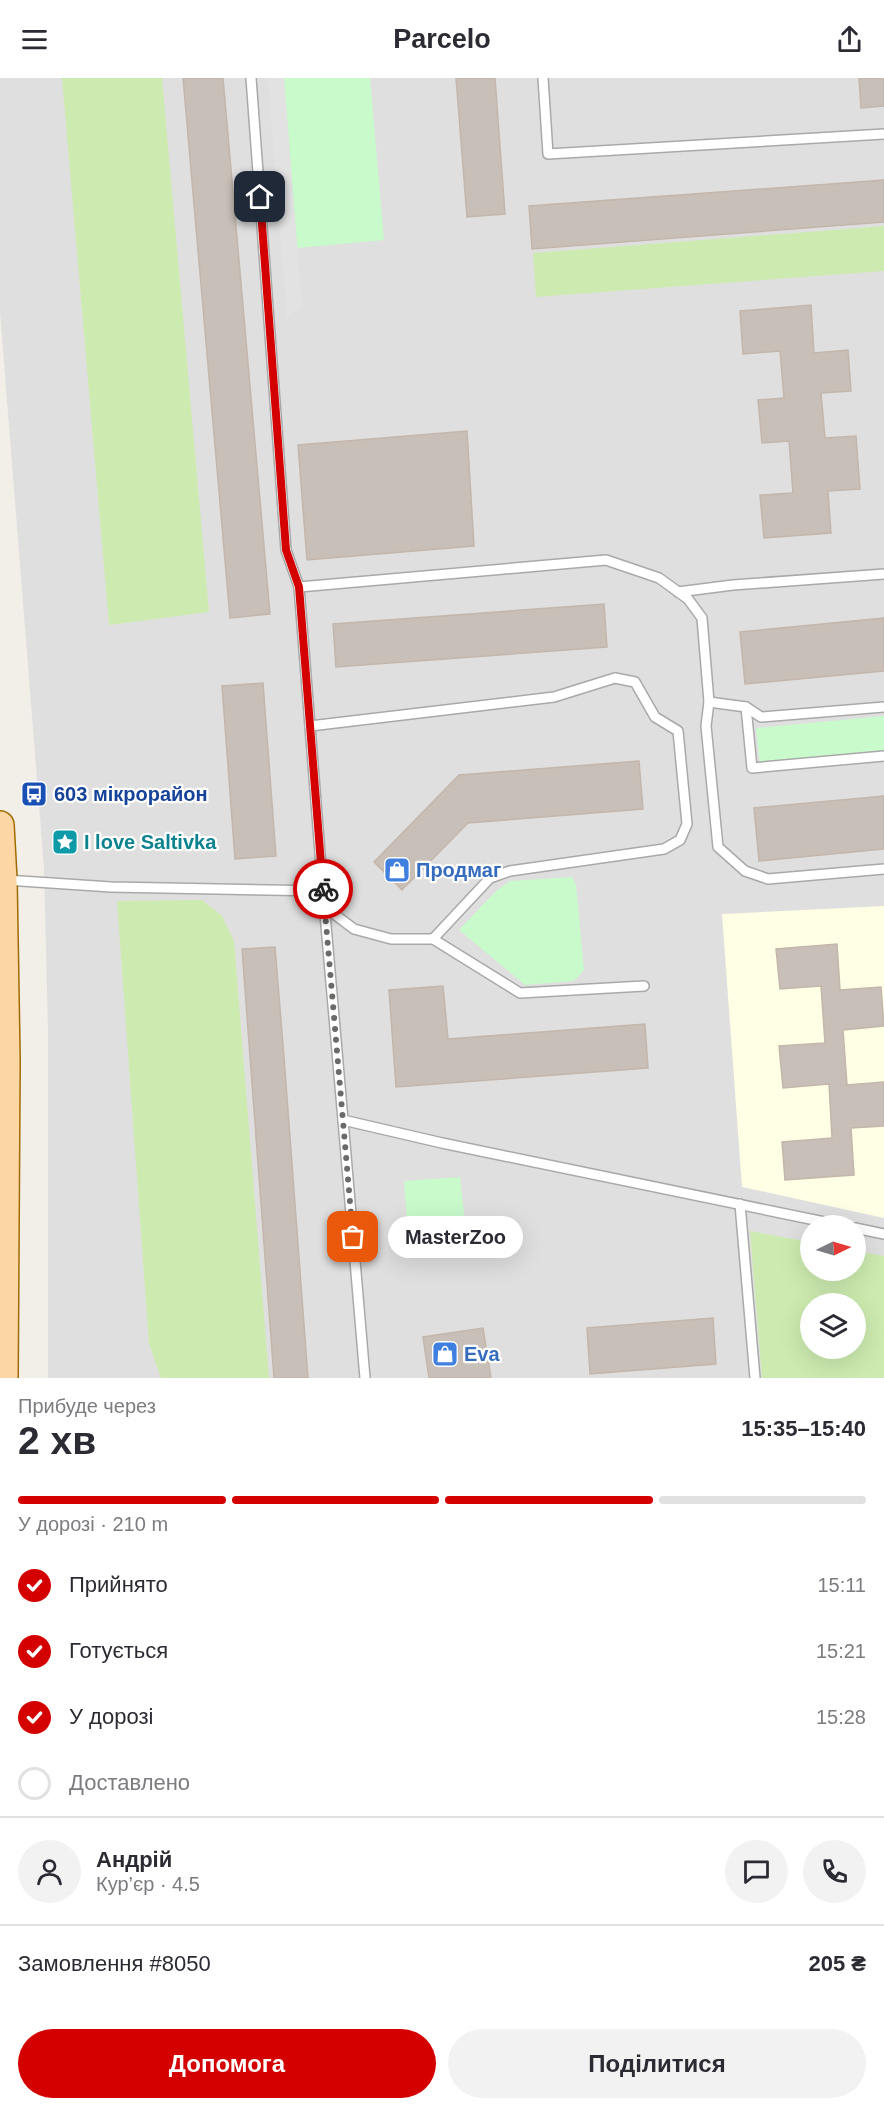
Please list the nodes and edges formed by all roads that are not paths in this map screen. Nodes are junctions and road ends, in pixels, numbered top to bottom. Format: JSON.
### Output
{"nodes":[{"id":1,"x":251,"y":78,"type":"edge"},
{"id":2,"x":543,"y":78,"type":"edge"},
{"id":3,"x":884,"y":134,"type":"edge"},
{"id":4,"x":884,"y":574,"type":"edge"},
{"id":5,"x":299,"y":587,"type":"junction"},
{"id":6,"x":678,"y":592,"type":"junction"},
{"id":7,"x":709,"y":702,"type":"junction"},
{"id":8,"x":746,"y":707,"type":"junction"},
{"id":9,"x":884,"y":707,"type":"edge"},
{"id":10,"x":310,"y":726,"type":"junction"},
{"id":11,"x":884,"y":756,"type":"edge"},
{"id":12,"x":0,"y":825,"type":"edge"},
{"id":13,"x":884,"y":869,"type":"edge"},
{"id":14,"x":2,"y":880,"type":"edge"},
{"id":15,"x":323,"y":891,"type":"junction"},
{"id":16,"x":325,"y":907,"type":"junction"},
{"id":17,"x":433,"y":939,"type":"junction"},
{"id":18,"x":644,"y":986,"type":"dead end"},
{"id":19,"x":343,"y":1120,"type":"junction"},
{"id":20,"x":740,"y":1204,"type":"junction"},
{"id":21,"x":800,"y":1217,"type":"edge"},
{"id":22,"x":866,"y":1230,"type":"edge"},
{"id":23,"x":884,"y":1234,"type":"edge"},
{"id":24,"x":4,"y":1378,"type":"edge"},
{"id":25,"x":365,"y":1378,"type":"edge"},
{"id":26,"x":755,"y":1378,"type":"edge"}],
"edges":[{"from":1,"to":5,"type":"lane"},
{"from":2,"to":3,"type":"lane"},
{"from":4,"to":6,"type":"lane"},
{"from":5,"to":6,"type":"lane"},
{"from":5,"to":10,"type":"lane"},
{"from":6,"to":7,"type":"lane"},
{"from":7,"to":8,"type":"lane"},
{"from":7,"to":13,"type":"lane"},
{"from":8,"to":9,"type":"lane"},
{"from":8,"to":11,"type":"lane"},
{"from":10,"to":15,"type":"lane"},
{"from":10,"to":17,"type":"lane"},
{"from":12,"to":14,"type":"main road"},
{"from":14,"to":15,"type":"lane"},
{"from":14,"to":24,"type":"main road"},
{"from":15,"to":16,"type":"lane"},
{"from":16,"to":17,"type":"lane"},
{"from":16,"to":19,"type":"lane"},
{"from":17,"to":18,"type":"lane"},
{"from":19,"to":20,"type":"lane"},
{"from":19,"to":25,"type":"lane"},
{"from":20,"to":21,"type":"lane"},
{"from":20,"to":26,"type":"lane"},
{"from":22,"to":23,"type":"lane"}]}
